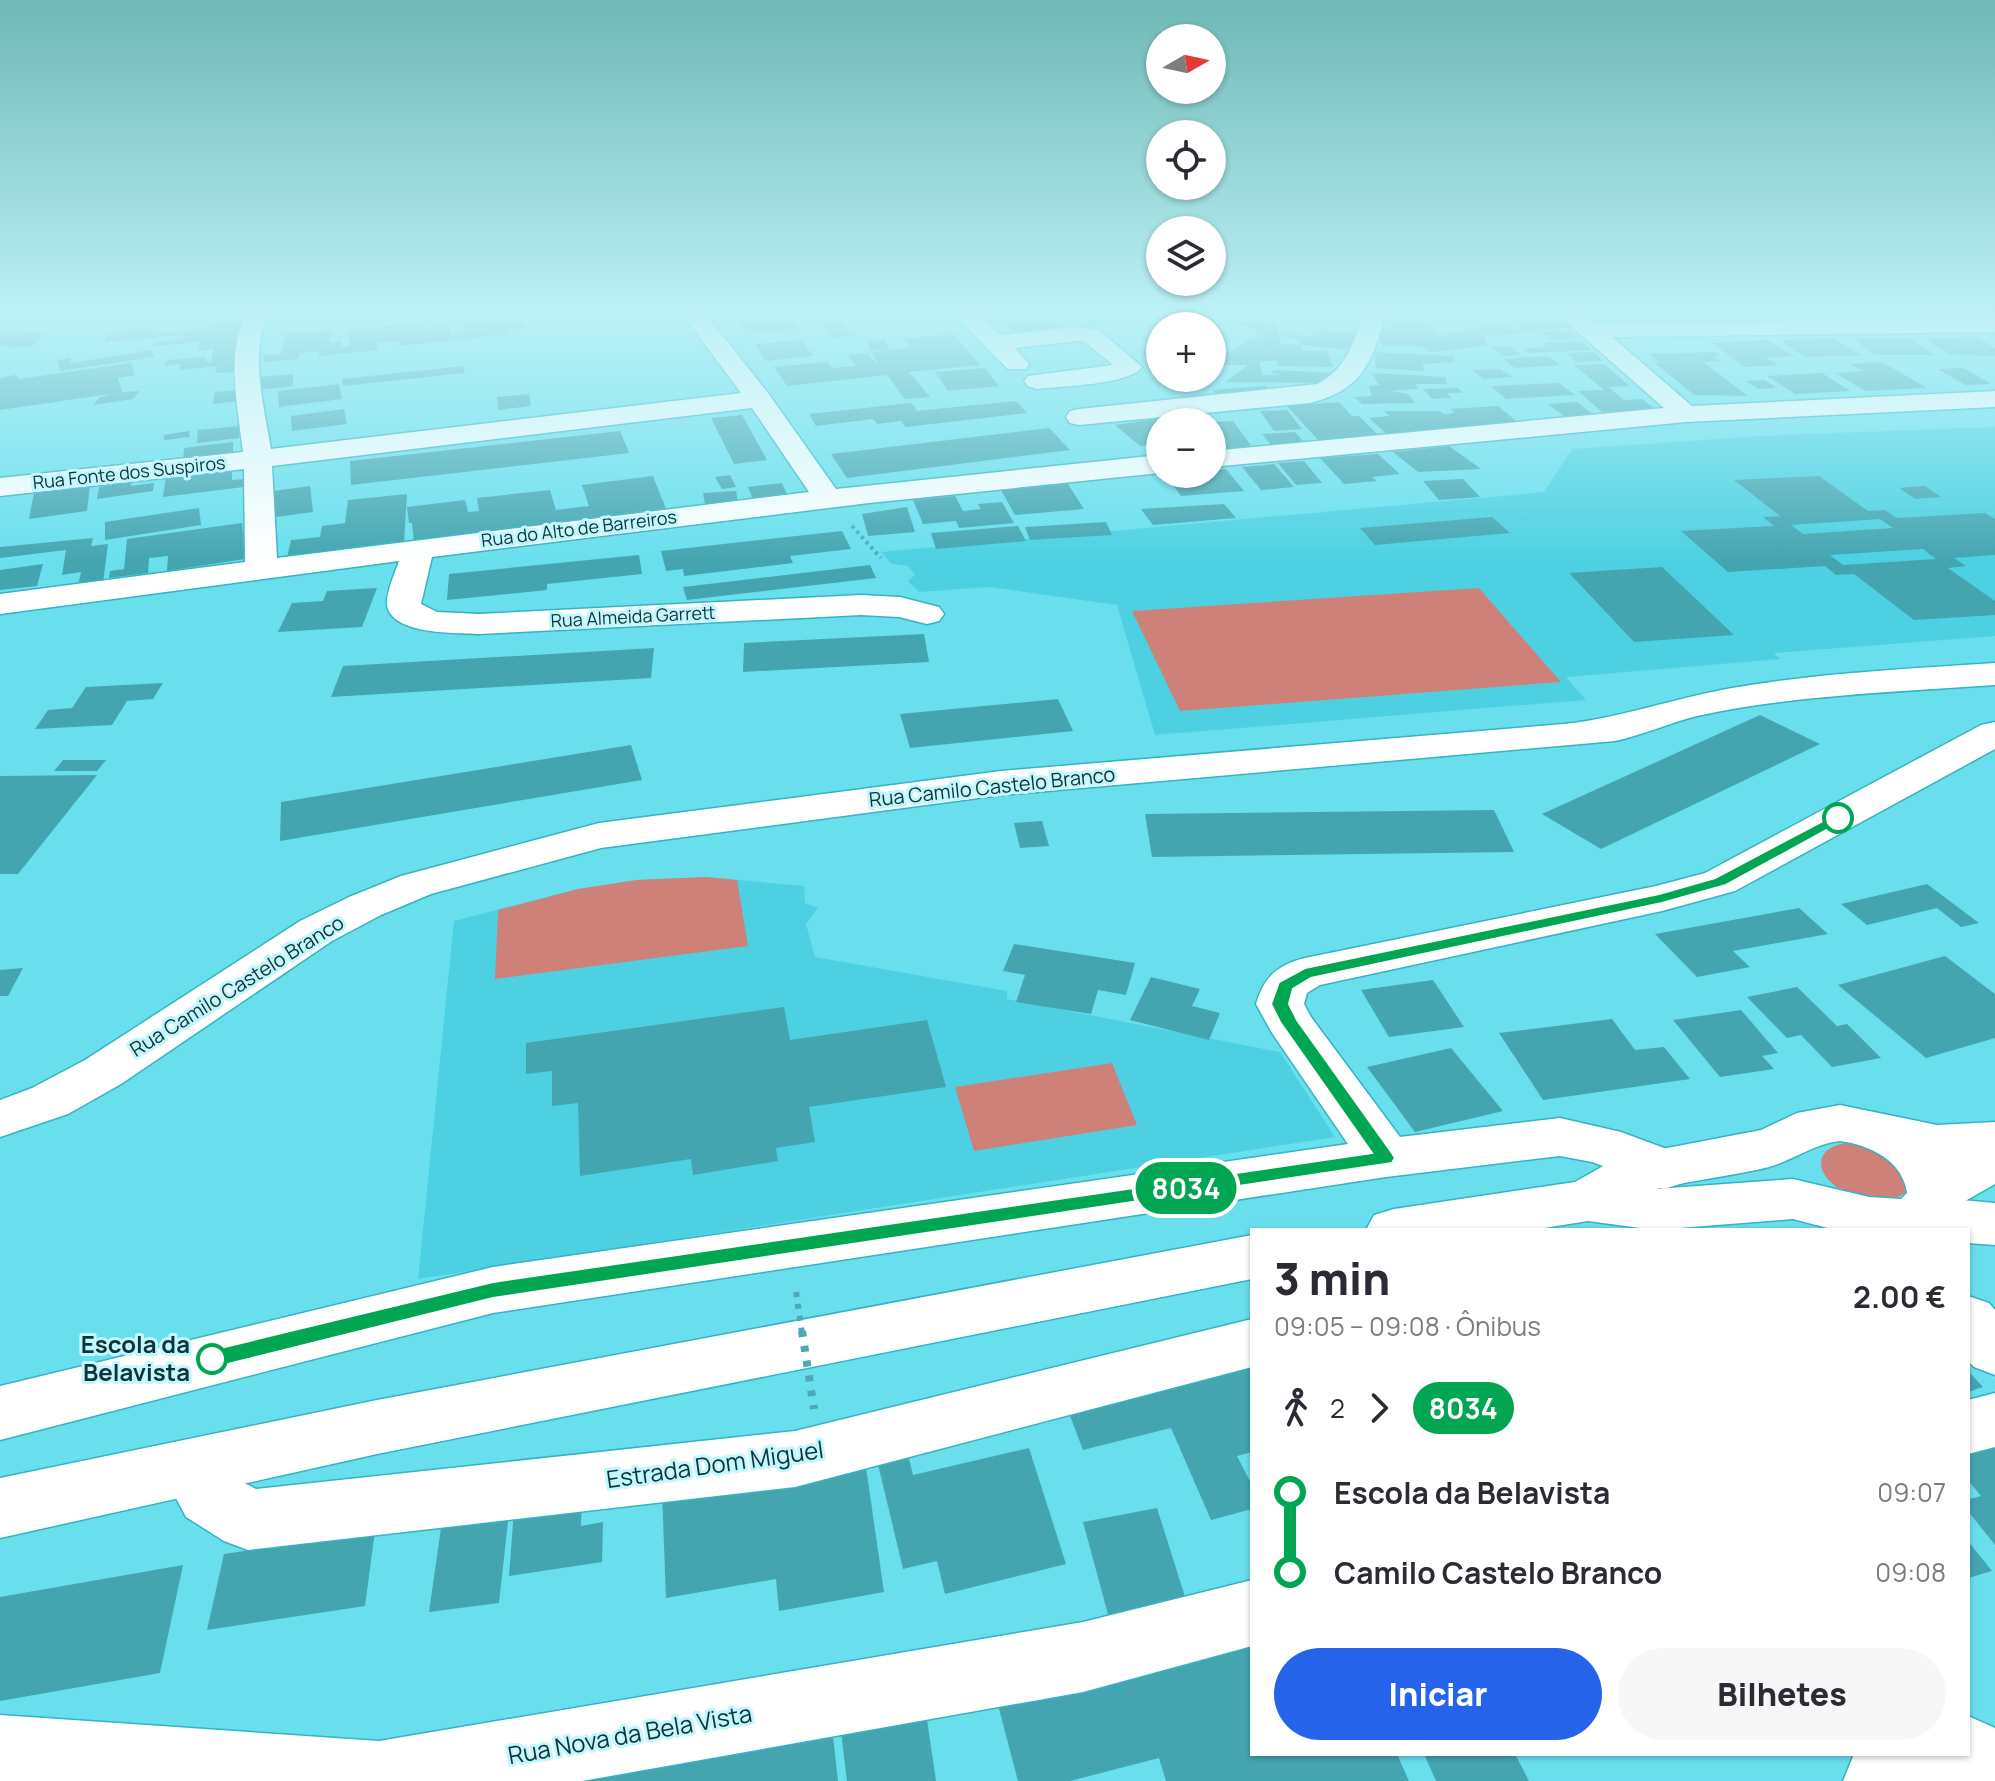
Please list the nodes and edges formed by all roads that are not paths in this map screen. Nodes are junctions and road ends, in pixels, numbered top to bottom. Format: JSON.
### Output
{"nodes":[{"id":1,"x":250,"y":395,"type":"edge"},
{"id":2,"x":756,"y":395,"type":"edge"},
{"id":3,"x":1053,"y":395,"type":"edge"},
{"id":4,"x":1309,"y":395,"type":"edge"},
{"id":5,"x":1664,"y":395,"type":"edge"},
{"id":6,"x":759,"y":399,"type":"junction"},
{"id":7,"x":1995,"y":399,"type":"edge"},
{"id":8,"x":1965,"y":400,"type":"junction"},
{"id":9,"x":1686,"y":414,"type":"junction"},
{"id":10,"x":1656,"y":416,"type":"junction"},
{"id":11,"x":1079,"y":417,"type":"junction"},
{"id":12,"x":1127,"y":454,"type":"edge"},
{"id":13,"x":1226,"y":458,"type":"edge"},
{"id":14,"x":258,"y":459,"type":"junction"},
{"id":15,"x":0,"y":487,"type":"edge"},
{"id":16,"x":828,"y":499,"type":"junction"},
{"id":17,"x":418,"y":548,"type":"junction"},
{"id":18,"x":261,"y":569,"type":"junction"},
{"id":19,"x":0,"y":604,"type":"edge"},
{"id":20,"x":927,"y":614,"type":"dead end"},
{"id":21,"x":1995,"y":674,"type":"edge"},
{"id":22,"x":1995,"y":733,"type":"edge"},
{"id":23,"x":0,"y":1119,"type":"edge"},
{"id":24,"x":1889,"y":1137,"type":"junction"},
{"id":25,"x":1796,"y":1139,"type":"junction"},
{"id":26,"x":1995,"y":1141,"type":"edge"},
{"id":27,"x":1386,"y":1158,"type":"junction"},
{"id":28,"x":1995,"y":1165,"type":"edge"},
{"id":29,"x":1675,"y":1202,"type":"edge"},
{"id":30,"x":1894,"y":1217,"type":"edge"},
{"id":31,"x":1991,"y":1224,"type":"edge"},
{"id":32,"x":1407,"y":1228,"type":"edge"},
{"id":33,"x":1250,"y":1257,"type":"edge"},
{"id":34,"x":1970,"y":1322,"type":"edge"},
{"id":35,"x":1250,"y":1344,"type":"edge"},
{"id":36,"x":1995,"y":1350,"type":"edge"},
{"id":37,"x":0,"y":1413,"type":"edge"},
{"id":38,"x":1995,"y":1420,"type":"edge"},
{"id":39,"x":1970,"y":1426,"type":"edge"},
{"id":40,"x":191,"y":1466,"type":"junction"},
{"id":41,"x":0,"y":1508,"type":"edge"},
{"id":42,"x":1250,"y":1614,"type":"edge"},
{"id":43,"x":1995,"y":1746,"type":"edge"},
{"id":44,"x":0,"y":1753,"type":"edge"},
{"id":45,"x":1970,"y":1753,"type":"edge"},
{"id":46,"x":1962,"y":1756,"type":"edge"},
{"id":47,"x":1881,"y":1781,"type":"edge"}],
"edges":[{"from":1,"to":14,"type":"street"},
{"from":2,"to":6,"type":"street"},
{"from":3,"to":11,"type":"street"},
{"from":4,"to":11,"type":"street"},
{"from":5,"to":9,"type":"street"},
{"from":6,"to":14,"type":"street","name":"Rua Fonte dos Suspiros"},
{"from":6,"to":16,"type":"street"},
{"from":7,"to":8,"type":"street"},
{"from":8,"to":9,"type":"street"},
{"from":8,"to":10,"type":"street"},
{"from":9,"to":10,"type":"street"},
{"from":10,"to":13,"type":"street"},
{"from":11,"to":12,"type":"street"},
{"from":12,"to":16,"type":"street","name":"Rua do Alto de Barreiros"},
{"from":14,"to":15,"type":"street","name":"Rua Fonte dos Suspiros"},
{"from":14,"to":18,"type":"street"},
{"from":16,"to":17,"type":"street","name":"Rua do Alto de Barreiros"},
{"from":17,"to":18,"type":"street","name":"Rua do Alto de Barreiros"},
{"from":17,"to":20,"type":"street","name":"Rua Almeida Garrett"},
{"from":18,"to":19,"type":"street","name":"Rua do Alto de Barreiros"},
{"from":21,"to":23,"type":"street","name":"Rua Camilo Castelo Branco"},
{"from":22,"to":27,"type":"street"},
{"from":24,"to":25,"type":"street"},
{"from":24,"to":26,"type":"street"},
{"from":24,"to":30,"type":"street"},
{"from":25,"to":29,"type":"street"},
{"from":25,"to":30,"type":"street"},
{"from":27,"to":29,"type":"street"},
{"from":27,"to":37,"type":"street"},
{"from":28,"to":30,"type":"street"},
{"from":29,"to":30,"type":"street"},
{"from":29,"to":32,"type":"street"},
{"from":30,"to":31,"type":"street"},
{"from":33,"to":40,"type":"street"},
{"from":34,"to":36,"type":"street"},
{"from":35,"to":40,"type":"street","name":"Estrada Dom Miguel"},
{"from":38,"to":39,"type":"street"},
{"from":40,"to":41,"type":"street"},
{"from":42,"to":44,"type":"street","name":"Rua Nova da Bela Vista"},
{"from":43,"to":45,"type":"street"},
{"from":46,"to":47,"type":"street"}]}
